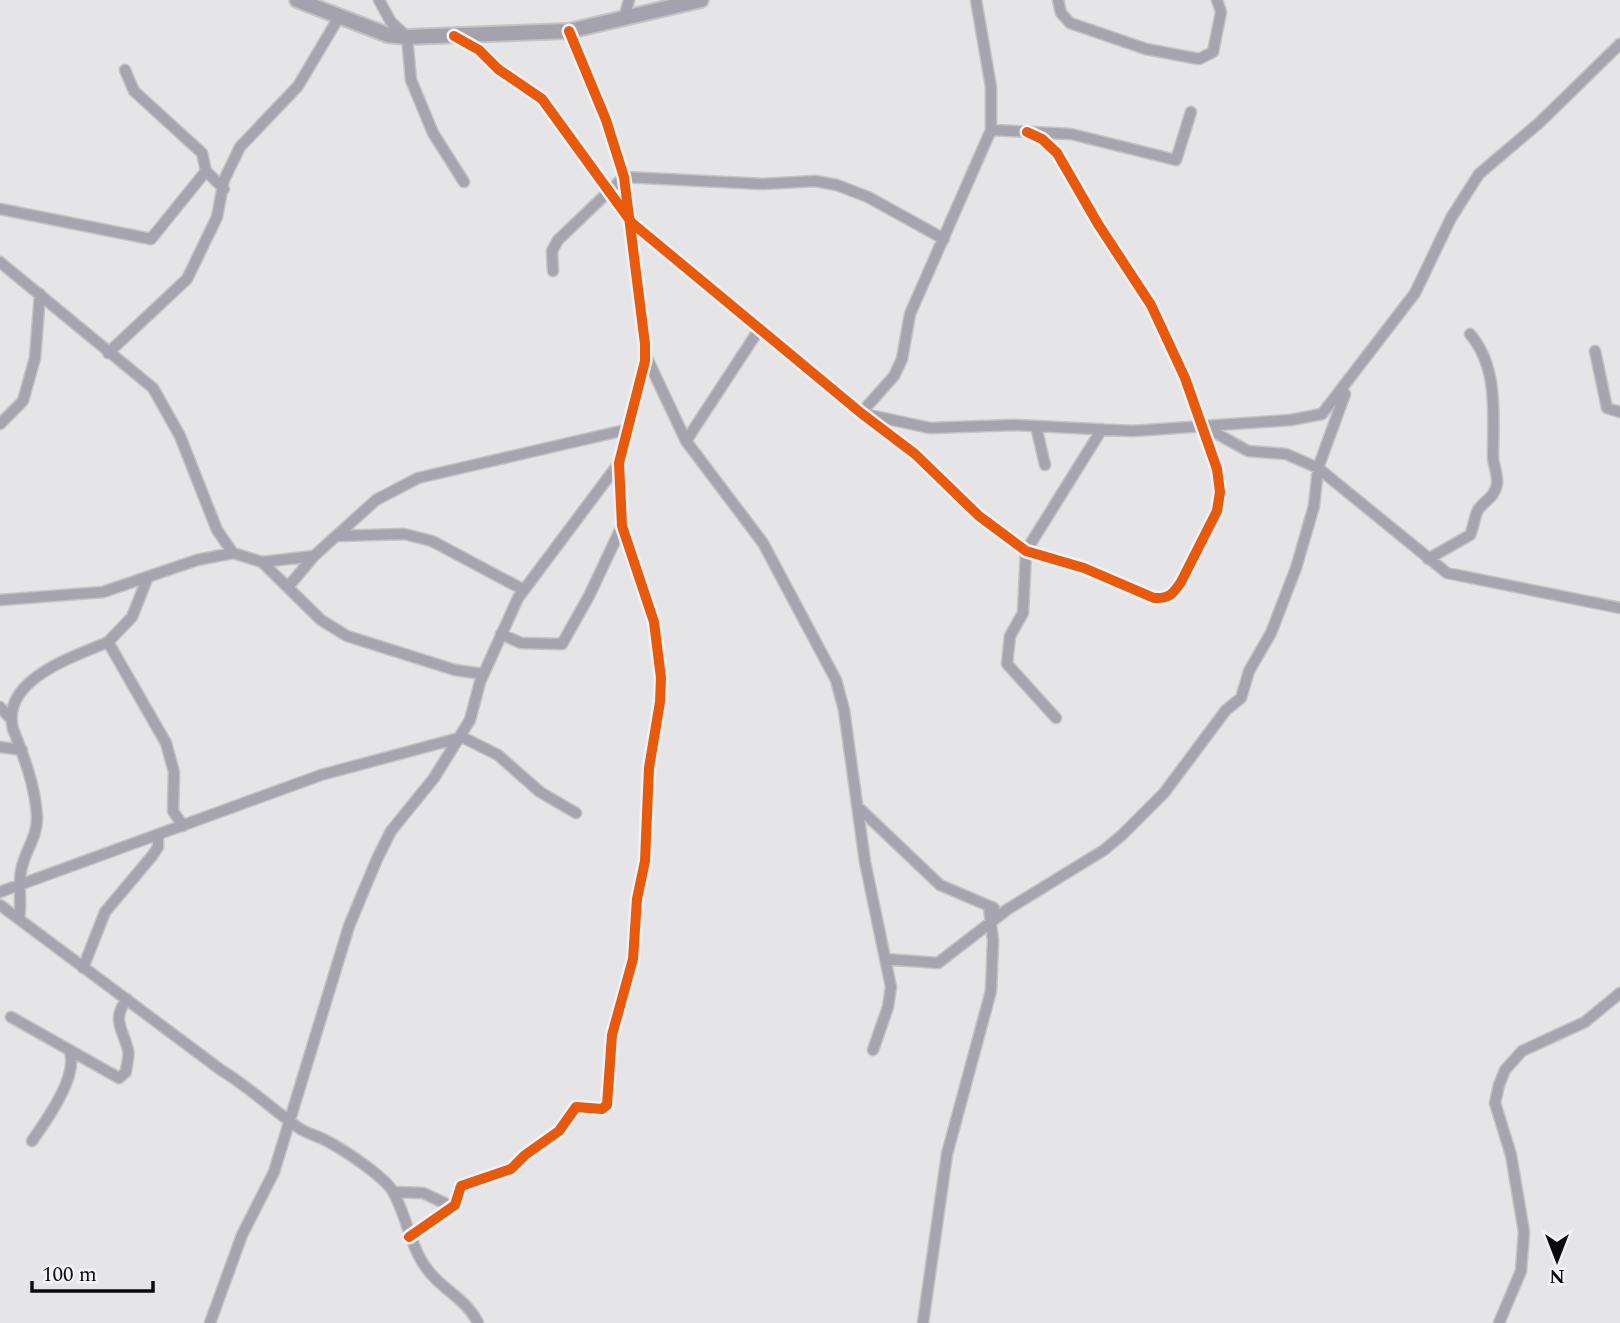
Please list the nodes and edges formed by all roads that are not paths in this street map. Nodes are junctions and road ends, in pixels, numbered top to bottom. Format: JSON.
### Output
{"nodes":[{"id":1,"x":297,"y":0,"type":"edge"},
{"id":2,"x":379,"y":0,"type":"edge"},
{"id":3,"x":629,"y":0,"type":"edge"},
{"id":4,"x":701,"y":0,"type":"edge"},
{"id":5,"x":976,"y":0,"type":"edge"},
{"id":6,"x":1058,"y":0,"type":"edge"},
{"id":7,"x":1217,"y":0,"type":"edge"},
{"id":8,"x":339,"y":17,"type":"junction"},
{"id":9,"x":624,"y":18,"type":"junction"},
{"id":10,"x":569,"y":31,"type":"junction"},
{"id":11,"x":454,"y":36,"type":"junction"},
{"id":12,"x":407,"y":37,"type":"junction"},
{"id":13,"x":1620,"y":44,"type":"edge"},
{"id":14,"x":125,"y":70,"type":"dead end"},
{"id":15,"x":1191,"y":112,"type":"dead end"},
{"id":16,"x":991,"y":130,"type":"junction"},
{"id":17,"x":1027,"y":132,"type":"junction"},
{"id":18,"x":206,"y":171,"type":"junction"},
{"id":19,"x":624,"y":177,"type":"junction"},
{"id":20,"x":464,"y":182,"type":"dead end"},
{"id":21,"x":224,"y":189,"type":"junction"},
{"id":22,"x":610,"y":193,"type":"junction"},
{"id":23,"x":0,"y":209,"type":"edge"},
{"id":24,"x":632,"y":223,"type":"junction"},
{"id":25,"x":944,"y":239,"type":"junction"},
{"id":26,"x":0,"y":262,"type":"edge"},
{"id":27,"x":553,"y":271,"type":"dead end"},
{"id":28,"x":40,"y":294,"type":"junction"},
{"id":29,"x":760,"y":328,"type":"junction"},
{"id":30,"x":1470,"y":334,"type":"dead end"},
{"id":31,"x":1595,"y":351,"type":"dead end"},
{"id":32,"x":108,"y":353,"type":"junction"},
{"id":33,"x":645,"y":354,"type":"junction"},
{"id":34,"x":1349,"y":383,"type":"junction"},
{"id":35,"x":1620,"y":412,"type":"edge"},
{"id":36,"x":861,"y":413,"type":"junction"},
{"id":37,"x":0,"y":424,"type":"edge"},
{"id":38,"x":1036,"y":426,"type":"junction"},
{"id":39,"x":1202,"y":426,"type":"junction"},
{"id":40,"x":1102,"y":429,"type":"junction"},
{"id":41,"x":625,"y":430,"type":"junction"},
{"id":42,"x":686,"y":441,"type":"junction"},
{"id":43,"x":619,"y":463,"type":"junction"},
{"id":44,"x":1045,"y":465,"type":"dead end"},
{"id":45,"x":1318,"y":468,"type":"junction"},
{"id":46,"x":622,"y":526,"type":"junction"},
{"id":47,"x":337,"y":536,"type":"junction"},
{"id":48,"x":1026,"y":551,"type":"junction"},
{"id":49,"x":233,"y":553,"type":"junction"},
{"id":50,"x":314,"y":556,"type":"junction"},
{"id":51,"x":1427,"y":559,"type":"junction"},
{"id":52,"x":262,"y":562,"type":"junction"},
{"id":53,"x":147,"y":579,"type":"junction"},
{"id":54,"x":288,"y":587,"type":"junction"},
{"id":55,"x":524,"y":590,"type":"junction"},
{"id":56,"x":0,"y":600,"type":"edge"},
{"id":57,"x":1620,"y":608,"type":"edge"},
{"id":58,"x":501,"y":634,"type":"junction"},
{"id":59,"x":108,"y":642,"type":"junction"},
{"id":60,"x":483,"y":674,"type":"junction"},
{"id":61,"x":0,"y":707,"type":"edge"},
{"id":62,"x":10,"y":718,"type":"junction"},
{"id":63,"x":1056,"y":718,"type":"dead end"},
{"id":64,"x":460,"y":737,"type":"junction"},
{"id":65,"x":0,"y":747,"type":"edge"},
{"id":66,"x":22,"y":750,"type":"junction"},
{"id":67,"x":857,"y":806,"type":"junction"},
{"id":68,"x":576,"y":813,"type":"dead end"},
{"id":69,"x":183,"y":826,"type":"junction"},
{"id":70,"x":158,"y":835,"type":"junction"},
{"id":71,"x":20,"y":886,"type":"junction"},
{"id":72,"x":0,"y":892,"type":"edge"},
{"id":73,"x":0,"y":905,"type":"edge"},
{"id":74,"x":989,"y":908,"type":"junction"},
{"id":75,"x":1008,"y":909,"type":"junction"},
{"id":76,"x":19,"y":919,"type":"junction"},
{"id":77,"x":992,"y":921,"type":"junction"},
{"id":78,"x":885,"y":959,"type":"junction"},
{"id":79,"x":83,"y":968,"type":"junction"},
{"id":80,"x":1620,"y":993,"type":"edge"},
{"id":81,"x":127,"y":999,"type":"junction"},
{"id":82,"x":11,"y":1017,"type":"dead end"},
{"id":83,"x":873,"y":1049,"type":"dead end"},
{"id":84,"x":71,"y":1052,"type":"junction"},
{"id":85,"x":291,"y":1121,"type":"junction"},
{"id":86,"x":32,"y":1141,"type":"dead end"},
{"id":87,"x":393,"y":1192,"type":"junction"},
{"id":88,"x":453,"y":1207,"type":"junction"},
{"id":89,"x":409,"y":1237,"type":"junction"},
{"id":90,"x":210,"y":1323,"type":"edge"},
{"id":91,"x":478,"y":1323,"type":"edge"},
{"id":92,"x":923,"y":1323,"type":"edge"},
{"id":93,"x":1499,"y":1323,"type":"edge"}],
"edges":[{"from":1,"to":8,"type":"street"},
{"from":2,"to":12,"type":"street"},
{"from":3,"to":9,"type":"street"},
{"from":4,"to":9,"type":"street"},
{"from":5,"to":16,"type":"street"},
{"from":6,"to":7,"type":"street"},
{"from":8,"to":12,"type":"street"},
{"from":8,"to":21,"type":"street"},
{"from":9,"to":10,"type":"street"},
{"from":10,"to":11,"type":"street"},
{"from":10,"to":19,"type":"street"},
{"from":11,"to":12,"type":"street"},
{"from":11,"to":22,"type":"street"},
{"from":12,"to":20,"type":"street"},
{"from":13,"to":34,"type":"street"},
{"from":14,"to":18,"type":"street"},
{"from":15,"to":17,"type":"street"},
{"from":16,"to":17,"type":"street"},
{"from":16,"to":25,"type":"street"},
{"from":17,"to":39,"type":"street"},
{"from":18,"to":21,"type":"street"},
{"from":18,"to":23,"type":"street"},
{"from":19,"to":22,"type":"street"},
{"from":19,"to":24,"type":"street"},
{"from":19,"to":25,"type":"street"},
{"from":21,"to":32,"type":"street"},
{"from":22,"to":24,"type":"street"},
{"from":22,"to":27,"type":"street"},
{"from":24,"to":29,"type":"street"},
{"from":24,"to":33,"type":"street"},
{"from":25,"to":36,"type":"street"},
{"from":26,"to":28,"type":"street"},
{"from":28,"to":32,"type":"street"},
{"from":28,"to":37,"type":"street"},
{"from":29,"to":36,"type":"street"},
{"from":29,"to":42,"type":"street"},
{"from":30,"to":51,"type":"street"},
{"from":31,"to":35,"type":"street"},
{"from":32,"to":49,"type":"street"},
{"from":33,"to":41,"type":"street"},
{"from":33,"to":42,"type":"street"},
{"from":34,"to":39,"type":"street"},
{"from":34,"to":45,"type":"street"},
{"from":36,"to":38,"type":"street"},
{"from":36,"to":48,"type":"street"},
{"from":38,"to":40,"type":"street"},
{"from":38,"to":44,"type":"street"},
{"from":39,"to":40,"type":"street"},
{"from":39,"to":45,"type":"street"},
{"from":39,"to":48,"type":"street"},
{"from":40,"to":48,"type":"street"},
{"from":41,"to":43,"type":"street"},
{"from":41,"to":47,"type":"street"},
{"from":42,"to":67,"type":"street"},
{"from":43,"to":46,"type":"street"},
{"from":43,"to":55,"type":"street"},
{"from":45,"to":51,"type":"street"},
{"from":45,"to":75,"type":"street"},
{"from":46,"to":58,"type":"street"},
{"from":46,"to":88,"type":"street"},
{"from":47,"to":50,"type":"street"},
{"from":47,"to":55,"type":"street"},
{"from":48,"to":63,"type":"street"},
{"from":49,"to":52,"type":"street"},
{"from":49,"to":53,"type":"street"},
{"from":50,"to":52,"type":"street"},
{"from":50,"to":54,"type":"street"},
{"from":51,"to":57,"type":"street"},
{"from":52,"to":54,"type":"street"},
{"from":53,"to":56,"type":"street"},
{"from":53,"to":59,"type":"street"},
{"from":54,"to":60,"type":"street"},
{"from":55,"to":58,"type":"street"},
{"from":58,"to":60,"type":"street"},
{"from":59,"to":62,"type":"street"},
{"from":59,"to":69,"type":"street"},
{"from":60,"to":64,"type":"street"},
{"from":61,"to":62,"type":"street"},
{"from":62,"to":66,"type":"street"},
{"from":64,"to":68,"type":"street"},
{"from":64,"to":69,"type":"street"},
{"from":64,"to":85,"type":"street"},
{"from":65,"to":66,"type":"street"},
{"from":66,"to":71,"type":"street"},
{"from":67,"to":74,"type":"street"},
{"from":67,"to":78,"type":"street"},
{"from":69,"to":70,"type":"street"},
{"from":70,"to":71,"type":"street"},
{"from":70,"to":79,"type":"street"},
{"from":71,"to":72,"type":"street"},
{"from":71,"to":76,"type":"street"},
{"from":73,"to":76,"type":"street"},
{"from":74,"to":75,"type":"street"},
{"from":74,"to":77,"type":"street"},
{"from":75,"to":77,"type":"street"},
{"from":76,"to":79,"type":"street"},
{"from":77,"to":78,"type":"street"},
{"from":77,"to":92,"type":"street"},
{"from":78,"to":83,"type":"street"},
{"from":79,"to":81,"type":"street"},
{"from":80,"to":93,"type":"street"},
{"from":81,"to":84,"type":"street"},
{"from":81,"to":85,"type":"street"},
{"from":82,"to":84,"type":"street"},
{"from":84,"to":86,"type":"street"},
{"from":85,"to":87,"type":"street"},
{"from":85,"to":90,"type":"street"},
{"from":87,"to":88,"type":"street"},
{"from":87,"to":89,"type":"street"},
{"from":88,"to":89,"type":"street"},
{"from":89,"to":91,"type":"street"}]}
